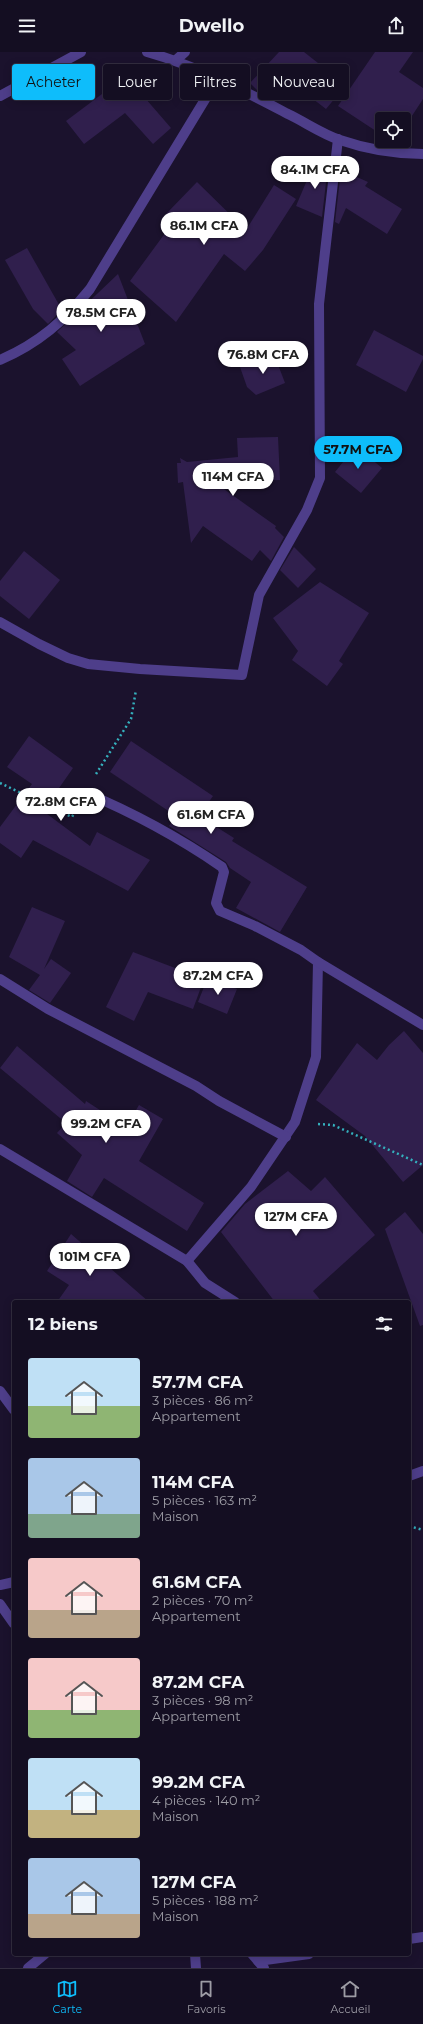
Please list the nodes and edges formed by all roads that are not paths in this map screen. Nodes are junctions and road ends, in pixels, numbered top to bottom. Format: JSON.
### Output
{"nodes":[{"id":1,"x":81,"y":52,"type":"edge"},
{"id":2,"x":146,"y":52,"type":"edge"},
{"id":3,"x":185,"y":52,"type":"edge"},
{"id":4,"x":176,"y":60,"type":"junction"},
{"id":5,"x":185,"y":64,"type":"edge"},
{"id":6,"x":250,"y":95,"type":"edge"},
{"id":7,"x":0,"y":96,"type":"edge"},
{"id":8,"x":205,"y":100,"type":"edge"},
{"id":9,"x":338,"y":140,"type":"junction"},
{"id":10,"x":423,"y":154,"type":"edge"},
{"id":11,"x":0,"y":360,"type":"edge"},
{"id":12,"x":0,"y":622,"type":"edge"},
{"id":13,"x":86,"y":793,"type":"road end"},
{"id":14,"x":318,"y":962,"type":"junction"},
{"id":15,"x":0,"y":979,"type":"edge"},
{"id":16,"x":423,"y":1025,"type":"edge"},
{"id":17,"x":286,"y":1137,"type":"junction"},
{"id":18,"x":0,"y":1149,"type":"edge"},
{"id":19,"x":187,"y":1261,"type":"junction"},
{"id":20,"x":232,"y":1300,"type":"edge"},
{"id":21,"x":0,"y":1391,"type":"edge"},
{"id":22,"x":12,"y":1407,"type":"edge"},
{"id":23,"x":423,"y":1471,"type":"edge"},
{"id":24,"x":411,"y":1475,"type":"edge"},
{"id":25,"x":12,"y":1582,"type":"edge"},
{"id":26,"x":0,"y":1585,"type":"edge"},
{"id":27,"x":0,"y":1604,"type":"edge"},
{"id":28,"x":12,"y":1621,"type":"edge"},
{"id":29,"x":423,"y":1937,"type":"edge"},
{"id":30,"x":411,"y":1939,"type":"edge"},
{"id":31,"x":43,"y":1956,"type":"edge"},
{"id":32,"x":195,"y":1956,"type":"edge"},
{"id":33,"x":294,"y":1956,"type":"edge"},
{"id":34,"x":258,"y":1961,"type":"edge"},
{"id":35,"x":28,"y":1968,"type":"edge"},
{"id":36,"x":196,"y":1968,"type":"edge"}],
"edges":[{"from":1,"to":7,"type":"street"},
{"from":2,"to":4,"type":"street"},
{"from":3,"to":4,"type":"street"},
{"from":4,"to":5,"type":"street"},
{"from":6,"to":9,"type":"street"},
{"from":8,"to":11,"type":"street"},
{"from":9,"to":10,"type":"street"},
{"from":9,"to":12,"type":"street"},
{"from":13,"to":14,"type":"street"},
{"from":14,"to":16,"type":"street"},
{"from":14,"to":17,"type":"street"},
{"from":15,"to":17,"type":"street"},
{"from":17,"to":19,"type":"street"},
{"from":18,"to":19,"type":"street"},
{"from":19,"to":20,"type":"street"},
{"from":21,"to":22,"type":"street"},
{"from":23,"to":24,"type":"street"},
{"from":25,"to":26,"type":"street"},
{"from":27,"to":28,"type":"street"},
{"from":29,"to":30,"type":"street"},
{"from":31,"to":35,"type":"street"},
{"from":32,"to":36,"type":"street"},
{"from":33,"to":34,"type":"street"}]}
